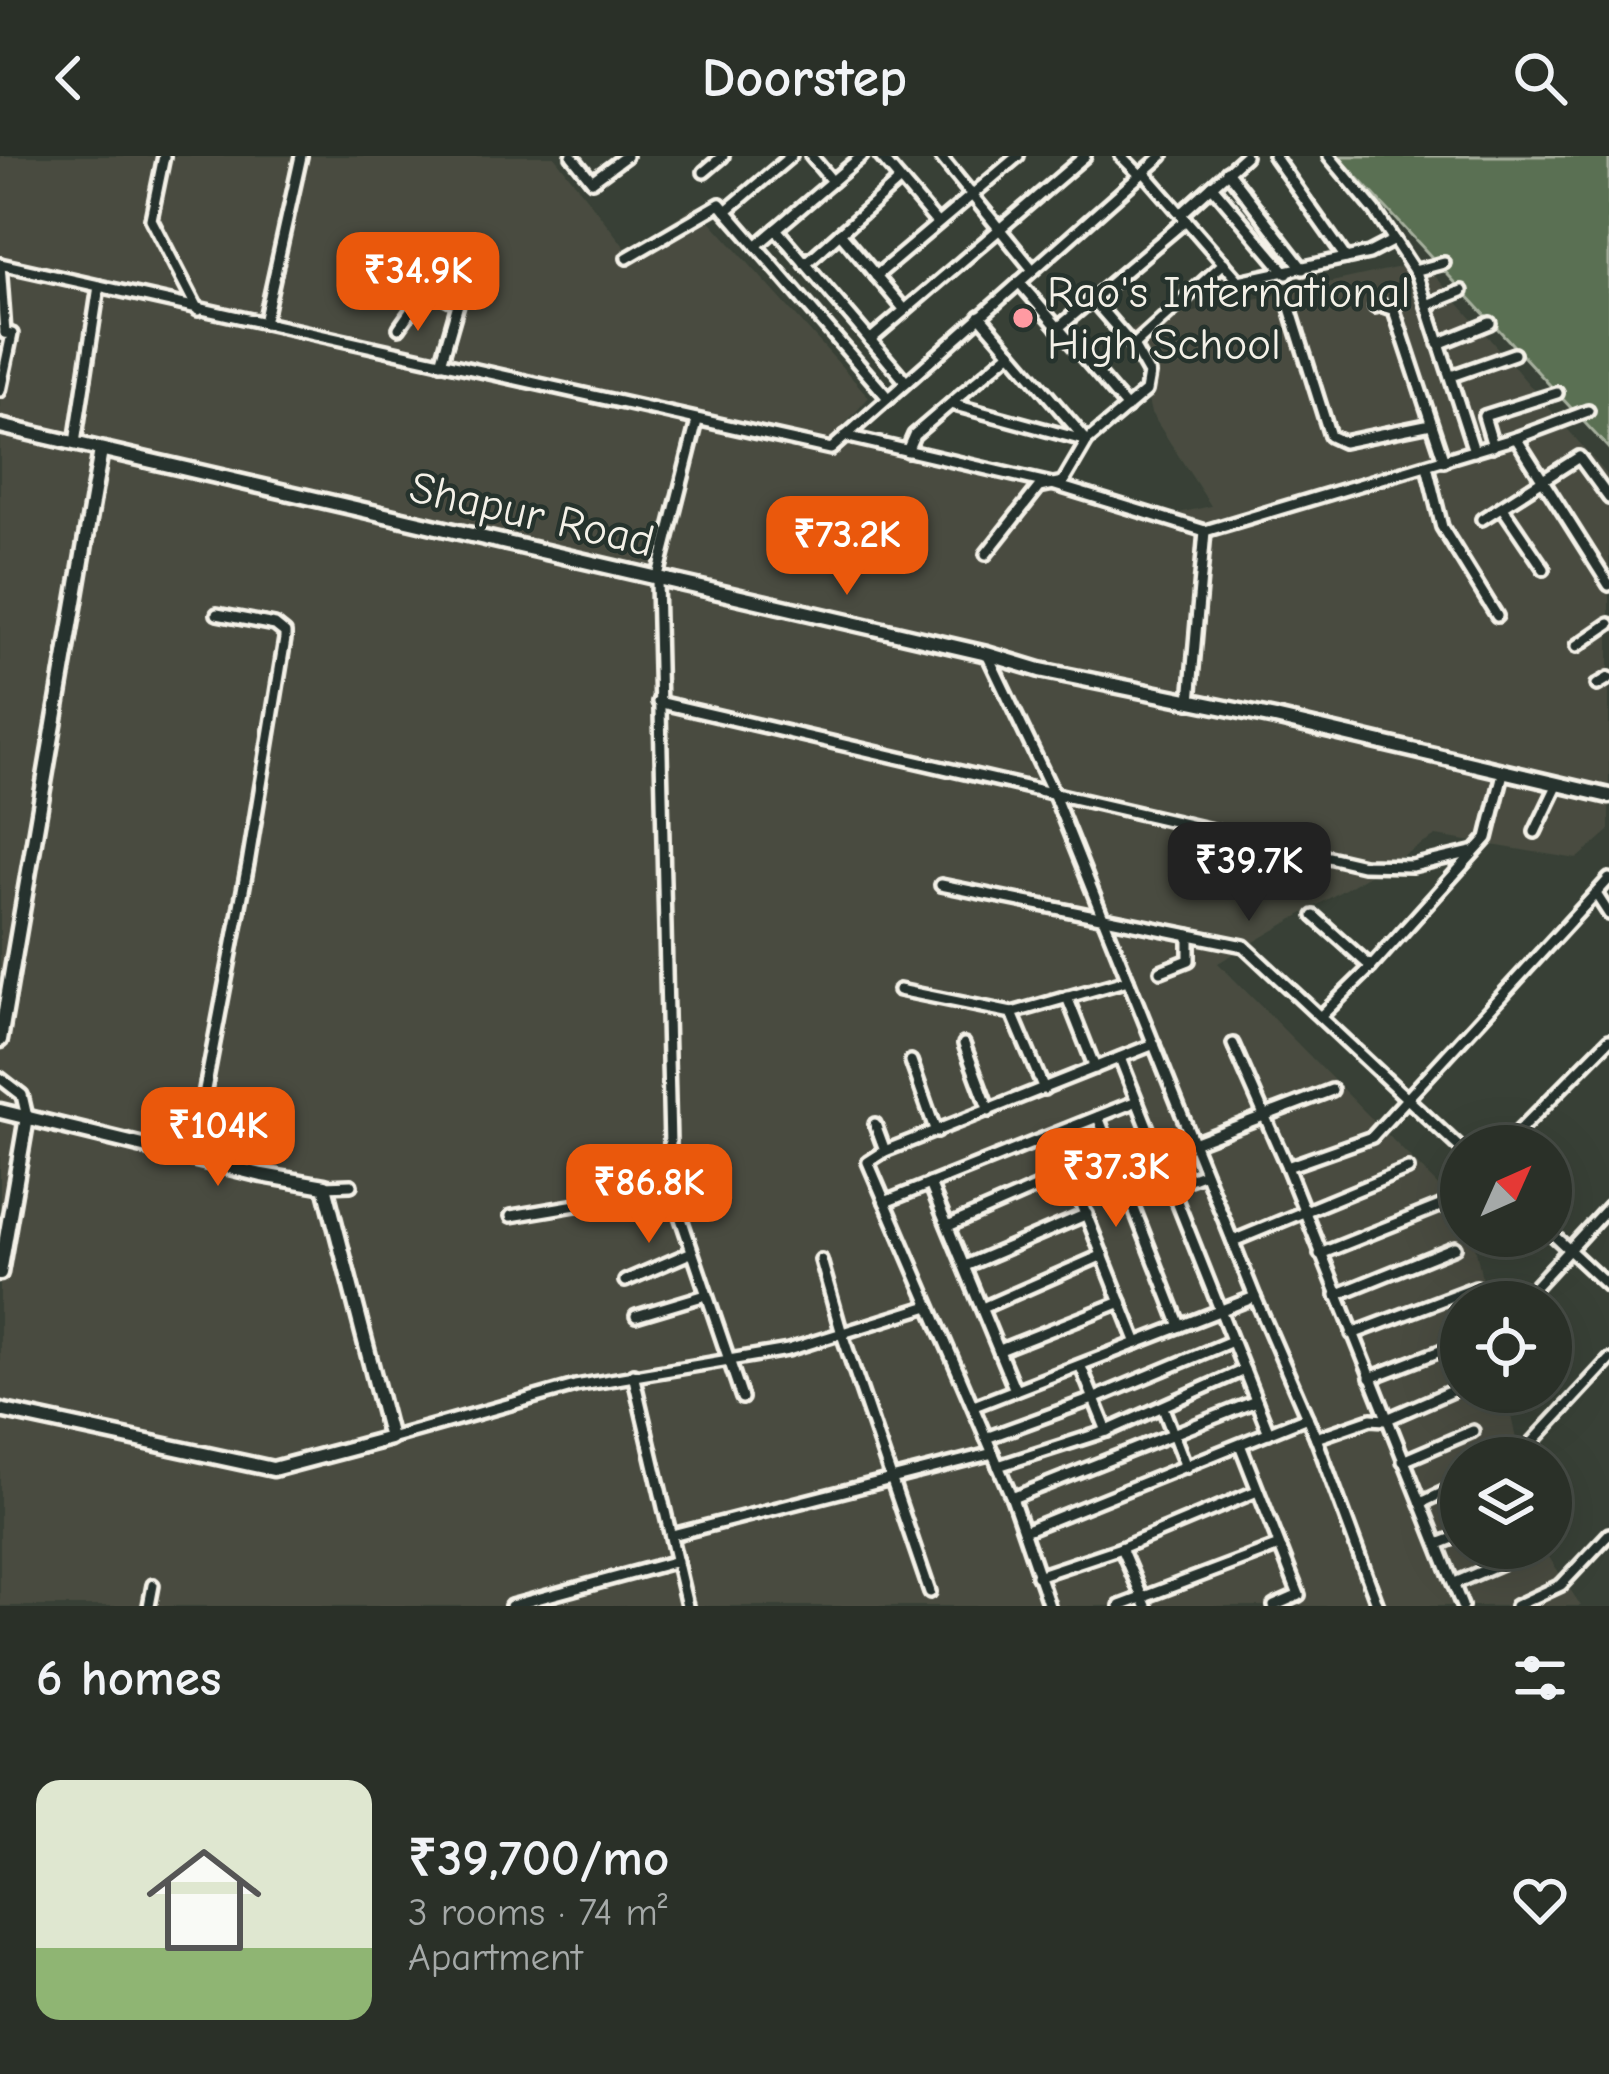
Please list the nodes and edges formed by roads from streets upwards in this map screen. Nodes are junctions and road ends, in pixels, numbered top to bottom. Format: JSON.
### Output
{"nodes":[{"id":1,"x":164,"y":156,"type":"edge"},
{"id":2,"x":301,"y":156,"type":"edge"},
{"id":3,"x":572,"y":156,"type":"edge"},
{"id":4,"x":626,"y":156,"type":"edge"},
{"id":5,"x":723,"y":156,"type":"edge"},
{"id":6,"x":791,"y":156,"type":"edge"},
{"id":7,"x":811,"y":156,"type":"edge"},
{"id":8,"x":862,"y":156,"type":"edge"},
{"id":9,"x":880,"y":156,"type":"edge"},
{"id":10,"x":1018,"y":156,"type":"edge"},
{"id":11,"x":1061,"y":156,"type":"edge"},
{"id":12,"x":1085,"y":156,"type":"edge"},
{"id":13,"x":1121,"y":156,"type":"edge"},
{"id":14,"x":1162,"y":156,"type":"edge"},
{"id":15,"x":1246,"y":156,"type":"edge"},
{"id":16,"x":1274,"y":156,"type":"edge"},
{"id":17,"x":1329,"y":156,"type":"edge"},
{"id":18,"x":943,"y":157,"type":"edge"},
{"id":19,"x":1072,"y":168,"type":"junction"},
{"id":20,"x":1227,"y":171,"type":"junction"},
{"id":21,"x":704,"y":172,"type":"dead end"},
{"id":22,"x":1142,"y":174,"type":"junction"},
{"id":23,"x":900,"y":180,"type":"junction"},
{"id":24,"x":832,"y":181,"type":"junction"},
{"id":25,"x":1212,"y":186,"type":"junction"},
{"id":26,"x":971,"y":194,"type":"junction"},
{"id":27,"x":726,"y":211,"type":"junction"},
{"id":28,"x":1183,"y":217,"type":"junction"},
{"id":29,"x":938,"y":223,"type":"junction"},
{"id":30,"x":776,"y":229,"type":"junction"},
{"id":31,"x":1000,"y":229,"type":"junction"},
{"id":32,"x":840,"y":233,"type":"junction"},
{"id":33,"x":1394,"y":240,"type":"junction"},
{"id":34,"x":756,"y":245,"type":"junction"},
{"id":35,"x":421,"y":257,"type":"dead end"},
{"id":36,"x":1346,"y":257,"type":"junction"},
{"id":37,"x":627,"y":258,"type":"dead end"},
{"id":38,"x":1224,"y":263,"type":"junction"},
{"id":39,"x":1444,"y":263,"type":"dead end"},
{"id":40,"x":0,"y":264,"type":"edge"},
{"id":41,"x":805,"y":264,"type":"junction"},
{"id":42,"x":1304,"y":269,"type":"junction"},
{"id":43,"x":1033,"y":270,"type":"junction"},
{"id":44,"x":1414,"y":271,"type":"junction"},
{"id":45,"x":1288,"y":274,"type":"junction"},
{"id":46,"x":877,"y":276,"type":"junction"},
{"id":47,"x":1019,"y":282,"type":"junction"},
{"id":48,"x":99,"y":286,"type":"junction"},
{"id":49,"x":427,"y":288,"type":"junction"},
{"id":50,"x":1462,"y":291,"type":"dead end"},
{"id":51,"x":1,"y":299,"type":"edge"},
{"id":52,"x":1092,"y":299,"type":"junction"},
{"id":53,"x":1427,"y":305,"type":"junction"},
{"id":54,"x":1375,"y":307,"type":"dead end"},
{"id":55,"x":1290,"y":308,"type":"dead end"},
{"id":56,"x":198,"y":310,"type":"junction"},
{"id":57,"x":905,"y":310,"type":"junction"},
{"id":58,"x":980,"y":316,"type":"junction"},
{"id":59,"x":264,"y":323,"type":"junction"},
{"id":60,"x":1490,"y":323,"type":"dead end"},
{"id":61,"x":399,"y":328,"type":"dead end"},
{"id":62,"x":1058,"y":328,"type":"junction"},
{"id":63,"x":3,"y":333,"type":"edge"},
{"id":64,"x":871,"y":340,"type":"junction"},
{"id":65,"x":1438,"y":344,"type":"junction"},
{"id":66,"x":1133,"y":346,"type":"junction"},
{"id":67,"x":1011,"y":352,"type":"junction"},
{"id":68,"x":1514,"y":354,"type":"dead end"},
{"id":69,"x":441,"y":363,"type":"junction"},
{"id":70,"x":1451,"y":376,"type":"junction"},
{"id":71,"x":906,"y":382,"type":"junction"},
{"id":72,"x":0,"y":391,"type":"edge"},
{"id":73,"x":1557,"y":393,"type":"dead end"},
{"id":74,"x":888,"y":398,"type":"junction"},
{"id":75,"x":951,"y":404,"type":"junction"},
{"id":76,"x":1127,"y":408,"type":"junction"},
{"id":77,"x":1588,"y":411,"type":"dead end"},
{"id":78,"x":698,"y":421,"type":"junction"},
{"id":79,"x":1430,"y":424,"type":"junction"},
{"id":80,"x":0,"y":426,"type":"edge"},
{"id":81,"x":845,"y":436,"type":"junction"},
{"id":82,"x":1516,"y":438,"type":"junction"},
{"id":83,"x":1087,"y":441,"type":"junction"},
{"id":84,"x":75,"y":443,"type":"junction"},
{"id":85,"x":1493,"y":446,"type":"junction"},
{"id":86,"x":101,"y":450,"type":"junction"},
{"id":87,"x":907,"y":451,"type":"junction"},
{"id":88,"x":1474,"y":452,"type":"junction"},
{"id":89,"x":1444,"y":461,"type":"junction"},
{"id":90,"x":1427,"y":466,"type":"junction"},
{"id":91,"x":1542,"y":481,"type":"junction"},
{"id":92,"x":1052,"y":484,"type":"junction"},
{"id":93,"x":1609,"y":498,"type":"edge"},
{"id":94,"x":1502,"y":507,"type":"junction"},
{"id":95,"x":1482,"y":518,"type":"dead end"},
{"id":96,"x":1205,"y":531,"type":"junction"},
{"id":97,"x":986,"y":554,"type":"dead end"},
{"id":98,"x":1544,"y":569,"type":"dead end"},
{"id":99,"x":657,"y":580,"type":"junction"},
{"id":100,"x":1609,"y":585,"type":"edge"},
{"id":101,"x":217,"y":614,"type":"dead end"},
{"id":102,"x":1497,"y":616,"type":"dead end"},
{"id":103,"x":1609,"y":624,"type":"edge"},
{"id":104,"x":1577,"y":646,"type":"dead end"},
{"id":105,"x":987,"y":654,"type":"junction"},
{"id":106,"x":1609,"y":678,"type":"edge"},
{"id":107,"x":1598,"y":686,"type":"dead end"},
{"id":108,"x":1190,"y":701,"type":"junction"},
{"id":109,"x":658,"y":702,"type":"junction"},
{"id":110,"x":1503,"y":773,"type":"junction"},
{"id":111,"x":1557,"y":786,"type":"junction"},
{"id":112,"x":1052,"y":790,"type":"junction"},
{"id":113,"x":1609,"y":796,"type":"edge"},
{"id":114,"x":1535,"y":832,"type":"dead end"},
{"id":115,"x":1472,"y":852,"type":"junction"},
{"id":116,"x":1609,"y":879,"type":"edge"},
{"id":117,"x":941,"y":885,"type":"dead end"},
{"id":118,"x":1596,"y":894,"type":"junction"},
{"id":119,"x":1609,"y":914,"type":"edge"},
{"id":120,"x":1314,"y":916,"type":"dead end"},
{"id":121,"x":1104,"y":917,"type":"junction"},
{"id":122,"x":1189,"y":934,"type":"junction"},
{"id":123,"x":1371,"y":968,"type":"junction"},
{"id":124,"x":1161,"y":971,"type":"dead end"},
{"id":125,"x":1128,"y":980,"type":"junction"},
{"id":126,"x":899,"y":990,"type":"dead end"},
{"id":127,"x":1067,"y":997,"type":"junction"},
{"id":128,"x":1012,"y":1013,"type":"junction"},
{"id":129,"x":1322,"y":1016,"type":"junction"},
{"id":130,"x":0,"y":1040,"type":"edge"},
{"id":131,"x":1609,"y":1040,"type":"edge"},
{"id":132,"x":964,"y":1044,"type":"dead end"},
{"id":133,"x":1154,"y":1044,"type":"junction"},
{"id":134,"x":1233,"y":1044,"type":"dead end"},
{"id":135,"x":1120,"y":1058,"type":"junction"},
{"id":136,"x":911,"y":1061,"type":"dead end"},
{"id":137,"x":1095,"y":1068,"type":"junction"},
{"id":138,"x":0,"y":1078,"type":"edge"},
{"id":139,"x":1044,"y":1089,"type":"junction"},
{"id":140,"x":1332,"y":1090,"type":"dead end"},
{"id":141,"x":1407,"y":1099,"type":"junction"},
{"id":142,"x":1137,"y":1101,"type":"junction"},
{"id":143,"x":0,"y":1111,"type":"edge"},
{"id":144,"x":989,"y":1111,"type":"junction"},
{"id":145,"x":1265,"y":1116,"type":"junction"},
{"id":146,"x":27,"y":1117,"type":"junction"},
{"id":147,"x":1098,"y":1117,"type":"junction"},
{"id":148,"x":875,"y":1124,"type":"dead end"},
{"id":149,"x":1525,"y":1125,"type":"edge"},
{"id":150,"x":1440,"y":1130,"type":"edge"},
{"id":151,"x":935,"y":1132,"type":"junction"},
{"id":152,"x":1055,"y":1136,"type":"junction"},
{"id":153,"x":1193,"y":1143,"type":"junction"},
{"id":154,"x":885,"y":1151,"type":"junction"},
{"id":155,"x":192,"y":1158,"type":"junction"},
{"id":156,"x":1287,"y":1167,"type":"junction"},
{"id":157,"x":1408,"y":1168,"type":"dead end"},
{"id":158,"x":1205,"y":1173,"type":"junction"},
{"id":159,"x":1070,"y":1174,"type":"junction"},
{"id":160,"x":930,"y":1184,"type":"junction"},
{"id":161,"x":351,"y":1185,"type":"dead end"},
{"id":162,"x":325,"y":1186,"type":"junction"},
{"id":163,"x":1171,"y":1186,"type":"junction"},
{"id":164,"x":671,"y":1189,"type":"junction"},
{"id":165,"x":885,"y":1202,"type":"junction"},
{"id":166,"x":1440,"y":1206,"type":"edge"},
{"id":167,"x":1609,"y":1206,"type":"edge"},
{"id":168,"x":1304,"y":1210,"type":"junction"},
{"id":169,"x":1087,"y":1214,"type":"junction"},
{"id":170,"x":512,"y":1216,"type":"dead end"},
{"id":171,"x":948,"y":1226,"type":"junction"},
{"id":172,"x":1233,"y":1241,"type":"junction"},
{"id":173,"x":1572,"y":1245,"type":"edge"},
{"id":174,"x":691,"y":1252,"type":"junction"},
{"id":175,"x":1440,"y":1253,"type":"edge"},
{"id":176,"x":1572,"y":1253,"type":"edge"},
{"id":177,"x":1320,"y":1254,"type":"junction"},
{"id":178,"x":1102,"y":1255,"type":"junction"},
{"id":179,"x":1561,"y":1257,"type":"edge"},
{"id":180,"x":821,"y":1260,"type":"dead end"},
{"id":181,"x":965,"y":1266,"type":"junction"},
{"id":182,"x":0,"y":1273,"type":"edge"},
{"id":183,"x":625,"y":1281,"type":"dead end"},
{"id":184,"x":1540,"y":1281,"type":"edge"},
{"id":185,"x":1609,"y":1287,"type":"edge"},
{"id":186,"x":706,"y":1295,"type":"junction"},
{"id":187,"x":1336,"y":1295,"type":"junction"},
{"id":188,"x":1255,"y":1297,"type":"junction"},
{"id":189,"x":1440,"y":1301,"type":"edge"},
{"id":190,"x":1121,"y":1302,"type":"junction"},
{"id":191,"x":929,"y":1306,"type":"junction"},
{"id":192,"x":982,"y":1308,"type":"junction"},
{"id":193,"x":1220,"y":1311,"type":"junction"},
{"id":194,"x":636,"y":1316,"type":"dead end"},
{"id":195,"x":1180,"y":1326,"type":"junction"},
{"id":196,"x":842,"y":1334,"type":"junction"},
{"id":197,"x":1352,"y":1334,"type":"junction"},
{"id":198,"x":1232,"y":1341,"type":"junction"},
{"id":199,"x":1137,"y":1343,"type":"junction"},
{"id":200,"x":1000,"y":1350,"type":"junction"},
{"id":201,"x":1440,"y":1351,"type":"edge"},
{"id":202,"x":729,"y":1357,"type":"junction"},
{"id":203,"x":1609,"y":1360,"type":"edge"},
{"id":204,"x":1081,"y":1367,"type":"junction"},
{"id":205,"x":1244,"y":1370,"type":"junction"},
{"id":206,"x":633,"y":1374,"type":"junction"},
{"id":207,"x":1370,"y":1378,"type":"junction"},
{"id":208,"x":1015,"y":1390,"type":"junction"},
{"id":209,"x":1440,"y":1396,"type":"edge"},
{"id":210,"x":742,"y":1398,"type":"dead end"},
{"id":211,"x":1093,"y":1400,"type":"junction"},
{"id":212,"x":1256,"y":1401,"type":"junction"},
{"id":213,"x":974,"y":1406,"type":"junction"},
{"id":214,"x":1163,"y":1408,"type":"junction"},
{"id":215,"x":0,"y":1410,"type":"edge"},
{"id":216,"x":1307,"y":1417,"type":"junction"},
{"id":217,"x":1385,"y":1420,"type":"junction"},
{"id":218,"x":1106,"y":1431,"type":"junction"},
{"id":219,"x":1473,"y":1431,"type":"dead end"},
{"id":220,"x":1269,"y":1433,"type":"junction"},
{"id":221,"x":1173,"y":1434,"type":"junction"},
{"id":222,"x":1538,"y":1437,"type":"edge"},
{"id":223,"x":390,"y":1438,"type":"junction"},
{"id":224,"x":986,"y":1438,"type":"junction"},
{"id":225,"x":1316,"y":1438,"type":"junction"},
{"id":226,"x":1240,"y":1447,"type":"junction"},
{"id":227,"x":993,"y":1453,"type":"junction"},
{"id":228,"x":1402,"y":1461,"type":"junction"},
{"id":229,"x":998,"y":1466,"type":"junction"},
{"id":230,"x":1186,"y":1468,"type":"junction"},
{"id":231,"x":892,"y":1480,"type":"junction"},
{"id":232,"x":1257,"y":1491,"type":"junction"},
{"id":233,"x":1440,"y":1493,"type":"edge"},
{"id":234,"x":1012,"y":1498,"type":"junction"},
{"id":235,"x":1421,"y":1502,"type":"junction"},
{"id":236,"x":1024,"y":1532,"type":"junction"},
{"id":237,"x":1609,"y":1534,"type":"edge"},
{"id":238,"x":672,"y":1535,"type":"junction"},
{"id":239,"x":1438,"y":1544,"type":"joint"},
{"id":240,"x":1280,"y":1546,"type":"junction"},
{"id":241,"x":1121,"y":1548,"type":"junction"},
{"id":242,"x":676,"y":1561,"type":"junction"},
{"id":243,"x":1488,"y":1569,"type":"edge"},
{"id":244,"x":1037,"y":1576,"type":"junction"},
{"id":245,"x":1454,"y":1583,"type":"junction"},
{"id":246,"x":153,"y":1585,"type":"dead end"},
{"id":247,"x":930,"y":1592,"type":"dead end"},
{"id":248,"x":1144,"y":1601,"type":"edge"},
{"id":249,"x":149,"y":1606,"type":"edge"},
{"id":250,"x":511,"y":1606,"type":"edge"},
{"id":251,"x":687,"y":1606,"type":"edge"},
{"id":252,"x":1048,"y":1606,"type":"edge"},
{"id":253,"x":1120,"y":1606,"type":"edge"},
{"id":254,"x":1274,"y":1606,"type":"edge"},
{"id":255,"x":1378,"y":1606,"type":"edge"},
{"id":256,"x":1462,"y":1606,"type":"edge"},
{"id":257,"x":1516,"y":1606,"type":"edge"}],
"edges":[{"from":1,"to":56,"type":"street"},
{"from":2,"to":59,"type":"street"},
{"from":3,"to":4,"type":"street"},
{"from":5,"to":21,"type":"street"},
{"from":6,"to":27,"type":"street"},
{"from":7,"to":24,"type":"street"},
{"from":8,"to":24,"type":"street"},
{"from":9,"to":23,"type":"street"},
{"from":10,"to":26,"type":"street"},
{"from":11,"to":19,"type":"street"},
{"from":12,"to":19,"type":"street"},
{"from":13,"to":22,"type":"street"},
{"from":14,"to":22,"type":"street"},
{"from":15,"to":20,"type":"street"},
{"from":16,"to":36,"type":"street"},
{"from":17,"to":33,"type":"street"},
{"from":18,"to":26,"type":"street"},
{"from":19,"to":31,"type":"street"},
{"from":20,"to":25,"type":"street"},
{"from":20,"to":42,"type":"street"},
{"from":22,"to":28,"type":"street"},
{"from":22,"to":43,"type":"street"},
{"from":23,"to":29,"type":"street"},
{"from":23,"to":32,"type":"street"},
{"from":24,"to":30,"type":"street"},
{"from":25,"to":28,"type":"street"},
{"from":25,"to":45,"type":"street"},
{"from":26,"to":29,"type":"street"},
{"from":26,"to":31,"type":"street"},
{"from":27,"to":34,"type":"street"},
{"from":27,"to":37,"type":"street"},
{"from":28,"to":38,"type":"street"},
{"from":28,"to":52,"type":"street"},
{"from":29,"to":46,"type":"street"},
{"from":30,"to":34,"type":"street"},
{"from":30,"to":41,"type":"street"},
{"from":31,"to":43,"type":"street"},
{"from":31,"to":57,"type":"street"},
{"from":32,"to":41,"type":"street"},
{"from":32,"to":46,"type":"street"},
{"from":33,"to":36,"type":"street"},
{"from":33,"to":44,"type":"street"},
{"from":34,"to":74,"type":"street"},
{"from":35,"to":49,"type":"street"},
{"from":36,"to":42,"type":"street"},
{"from":38,"to":45,"type":"street"},
{"from":38,"to":66,"type":"street"},
{"from":39,"to":44,"type":"street"},
{"from":40,"to":48,"type":"street"},
{"from":40,"to":51,"type":"street"},
{"from":41,"to":64,"type":"street"},
{"from":42,"to":45,"type":"street"},
{"from":43,"to":47,"type":"street"},
{"from":44,"to":53,"type":"street"},
{"from":46,"to":57,"type":"street"},
{"from":47,"to":58,"type":"street"},
{"from":47,"to":62,"type":"street"},
{"from":48,"to":56,"type":"street"},
{"from":48,"to":84,"type":"street"},
{"from":49,"to":61,"type":"street"},
{"from":49,"to":69,"type":"street"},
{"from":50,"to":53,"type":"street"},
{"from":51,"to":63,"type":"street"},
{"from":52,"to":62,"type":"street"},
{"from":52,"to":66,"type":"street"},
{"from":53,"to":65,"type":"street"},
{"from":54,"to":79,"type":"street"},
{"from":55,"to":79,"type":"street"},
{"from":56,"to":59,"type":"street"},
{"from":57,"to":64,"type":"street"},
{"from":58,"to":67,"type":"street"},
{"from":58,"to":71,"type":"street"},
{"from":59,"to":69,"type":"street"},
{"from":60,"to":65,"type":"street"},
{"from":62,"to":76,"type":"street"},
{"from":63,"to":72,"type":"street"},
{"from":64,"to":71,"type":"street"},
{"from":65,"to":70,"type":"street"},
{"from":66,"to":76,"type":"street"},
{"from":67,"to":75,"type":"street"},
{"from":67,"to":83,"type":"street"},
{"from":68,"to":70,"type":"street"},
{"from":69,"to":78,"type":"street"},
{"from":70,"to":88,"type":"street"},
{"from":71,"to":74,"type":"street"},
{"from":73,"to":85,"type":"street"},
{"from":74,"to":81,"type":"street"},
{"from":75,"to":83,"type":"street"},
{"from":75,"to":87,"type":"street"},
{"from":76,"to":83,"type":"street"},
{"from":77,"to":82,"type":"street"},
{"from":78,"to":81,"type":"street"},
{"from":78,"to":99,"type":"street"},
{"from":79,"to":89,"type":"street"},
{"from":80,"to":84,"type":"street","name":"Shapur Road"},
{"from":81,"to":87,"type":"street"},
{"from":82,"to":85,"type":"street"},
{"from":82,"to":91,"type":"street"},
{"from":83,"to":92,"type":"street"},
{"from":84,"to":86,"type":"street","name":"Shapur Road"},
{"from":85,"to":88,"type":"street"},
{"from":86,"to":99,"type":"street","name":"Shapur Road"},
{"from":86,"to":130,"type":"street"},
{"from":87,"to":92,"type":"street"},
{"from":88,"to":89,"type":"street"},
{"from":89,"to":90,"type":"street"},
{"from":90,"to":96,"type":"street"},
{"from":90,"to":102,"type":"street"},
{"from":91,"to":93,"type":"street"},
{"from":91,"to":94,"type":"street"},
{"from":91,"to":100,"type":"street"},
{"from":92,"to":96,"type":"street"},
{"from":92,"to":97,"type":"street"},
{"from":94,"to":95,"type":"street"},
{"from":94,"to":98,"type":"street"},
{"from":96,"to":108,"type":"street"},
{"from":99,"to":105,"type":"street","name":"Shapur Road"},
{"from":99,"to":109,"type":"street"},
{"from":101,"to":155,"type":"street"},
{"from":103,"to":104,"type":"street"},
{"from":105,"to":108,"type":"street","name":"Shapur Road"},
{"from":105,"to":112,"type":"street"},
{"from":106,"to":107,"type":"street"},
{"from":108,"to":110,"type":"street","name":"Shapur Road"},
{"from":109,"to":112,"type":"street"},
{"from":109,"to":164,"type":"street"},
{"from":110,"to":111,"type":"street","name":"Shapur Road"},
{"from":110,"to":115,"type":"street"},
{"from":111,"to":113,"type":"street","name":"Shapur Road"},
{"from":111,"to":114,"type":"street"},
{"from":112,"to":115,"type":"street"},
{"from":112,"to":121,"type":"street"},
{"from":115,"to":123,"type":"street"},
{"from":116,"to":118,"type":"street"},
{"from":117,"to":121,"type":"street"},
{"from":118,"to":119,"type":"street"},
{"from":118,"to":141,"type":"street"},
{"from":120,"to":123,"type":"street"},
{"from":121,"to":122,"type":"street"},
{"from":121,"to":125,"type":"street"},
{"from":122,"to":124,"type":"street"},
{"from":122,"to":129,"type":"street"},
{"from":123,"to":129,"type":"street"},
{"from":125,"to":127,"type":"street"},
{"from":125,"to":133,"type":"street"},
{"from":126,"to":128,"type":"street"},
{"from":127,"to":128,"type":"street"},
{"from":127,"to":137,"type":"street"},
{"from":128,"to":139,"type":"street"},
{"from":129,"to":141,"type":"street"},
{"from":131,"to":149,"type":"street"},
{"from":132,"to":144,"type":"street"},
{"from":133,"to":135,"type":"street"},
{"from":133,"to":153,"type":"street"},
{"from":134,"to":145,"type":"street"},
{"from":135,"to":137,"type":"street"},
{"from":135,"to":142,"type":"street"},
{"from":136,"to":151,"type":"street"},
{"from":137,"to":139,"type":"street"},
{"from":138,"to":146,"type":"street"},
{"from":139,"to":144,"type":"street"},
{"from":140,"to":145,"type":"street"},
{"from":141,"to":150,"type":"street"},
{"from":141,"to":156,"type":"street"},
{"from":142,"to":147,"type":"street"},
{"from":142,"to":163,"type":"street"},
{"from":143,"to":146,"type":"street"},
{"from":144,"to":151,"type":"street"},
{"from":145,"to":153,"type":"street"},
{"from":145,"to":156,"type":"street"},
{"from":146,"to":155,"type":"street"},
{"from":146,"to":182,"type":"street"},
{"from":147,"to":152,"type":"street"},
{"from":147,"to":195,"type":"street"},
{"from":148,"to":154,"type":"street"},
{"from":151,"to":154,"type":"street"},
{"from":152,"to":159,"type":"street"},
{"from":152,"to":160,"type":"street"},
{"from":153,"to":158,"type":"street"},
{"from":154,"to":165,"type":"street"},
{"from":155,"to":162,"type":"street"},
{"from":156,"to":168,"type":"street"},
{"from":157,"to":168,"type":"street"},
{"from":158,"to":163,"type":"street"},
{"from":158,"to":172,"type":"street"},
{"from":159,"to":169,"type":"street"},
{"from":159,"to":171,"type":"street"},
{"from":160,"to":165,"type":"street"},
{"from":160,"to":171,"type":"street"},
{"from":161,"to":162,"type":"street"},
{"from":162,"to":223,"type":"street"},
{"from":163,"to":193,"type":"street"},
{"from":164,"to":170,"type":"street"},
{"from":164,"to":174,"type":"street"},
{"from":165,"to":191,"type":"street"},
{"from":166,"to":177,"type":"street"},
{"from":167,"to":173,"type":"street"},
{"from":168,"to":172,"type":"street"},
{"from":168,"to":177,"type":"street"},
{"from":169,"to":178,"type":"street"},
{"from":169,"to":181,"type":"street"},
{"from":171,"to":181,"type":"street"},
{"from":172,"to":188,"type":"street"},
{"from":174,"to":183,"type":"street"},
{"from":174,"to":186,"type":"street"},
{"from":175,"to":187,"type":"street"},
{"from":176,"to":185,"type":"street"},
{"from":177,"to":187,"type":"street"},
{"from":178,"to":190,"type":"street"},
{"from":178,"to":192,"type":"street"},
{"from":179,"to":184,"type":"street"},
{"from":180,"to":196,"type":"street"},
{"from":181,"to":192,"type":"street"},
{"from":186,"to":194,"type":"street"},
{"from":186,"to":202,"type":"street"},
{"from":187,"to":197,"type":"street"},
{"from":188,"to":193,"type":"street"},
{"from":188,"to":216,"type":"street"},
{"from":189,"to":197,"type":"street"},
{"from":190,"to":199,"type":"street"},
{"from":190,"to":200,"type":"street"},
{"from":191,"to":196,"type":"street"},
{"from":191,"to":213,"type":"street"},
{"from":192,"to":200,"type":"street"},
{"from":193,"to":195,"type":"street"},
{"from":193,"to":198,"type":"street"},
{"from":195,"to":199,"type":"street"},
{"from":196,"to":202,"type":"street"},
{"from":196,"to":231,"type":"street"},
{"from":197,"to":207,"type":"street"},
{"from":198,"to":205,"type":"street"},
{"from":198,"to":211,"type":"street"},
{"from":199,"to":204,"type":"street"},
{"from":200,"to":208,"type":"street"},
{"from":201,"to":207,"type":"street"},
{"from":202,"to":206,"type":"street"},
{"from":202,"to":210,"type":"street"},
{"from":203,"to":222,"type":"street"},
{"from":204,"to":208,"type":"street"},
{"from":204,"to":211,"type":"street"},
{"from":205,"to":212,"type":"street"},
{"from":205,"to":214,"type":"street"},
{"from":206,"to":223,"type":"street"},
{"from":206,"to":238,"type":"street"},
{"from":207,"to":217,"type":"street"},
{"from":208,"to":213,"type":"street"},
{"from":209,"to":217,"type":"street"},
{"from":211,"to":218,"type":"street"},
{"from":211,"to":224,"type":"street"},
{"from":212,"to":220,"type":"street"},
{"from":212,"to":221,"type":"street"},
{"from":213,"to":224,"type":"street"},
{"from":214,"to":218,"type":"street"},
{"from":214,"to":221,"type":"street"},
{"from":215,"to":223,"type":"street"},
{"from":216,"to":220,"type":"street"},
{"from":216,"to":225,"type":"street"},
{"from":217,"to":225,"type":"street"},
{"from":217,"to":228,"type":"street"},
{"from":218,"to":229,"type":"street"},
{"from":219,"to":228,"type":"street"},
{"from":220,"to":226,"type":"street"},
{"from":221,"to":230,"type":"street"},
{"from":221,"to":234,"type":"street"},
{"from":224,"to":227,"type":"street"},
{"from":225,"to":255,"type":"street"},
{"from":226,"to":230,"type":"street"},
{"from":226,"to":232,"type":"street"},
{"from":227,"to":229,"type":"street"},
{"from":227,"to":231,"type":"street"},
{"from":228,"to":235,"type":"street"},
{"from":229,"to":234,"type":"street"},
{"from":230,"to":236,"type":"street"},
{"from":231,"to":238,"type":"street"},
{"from":231,"to":247,"type":"street"},
{"from":232,"to":240,"type":"street"},
{"from":232,"to":241,"type":"street"},
{"from":233,"to":235,"type":"street"},
{"from":234,"to":236,"type":"street"},
{"from":235,"to":239,"type":"street"},
{"from":236,"to":244,"type":"street"},
{"from":237,"to":257,"type":"street"},
{"from":238,"to":242,"type":"street"},
{"from":239,"to":245,"type":"street"},
{"from":240,"to":248,"type":"street"},
{"from":240,"to":254,"type":"street"},
{"from":241,"to":244,"type":"street"},
{"from":241,"to":248,"type":"street"},
{"from":242,"to":250,"type":"street"},
{"from":242,"to":251,"type":"street"},
{"from":243,"to":245,"type":"street"},
{"from":244,"to":252,"type":"street"},
{"from":245,"to":256,"type":"street"},
{"from":246,"to":249,"type":"street"},
{"from":248,"to":253,"type":"street"}]}
